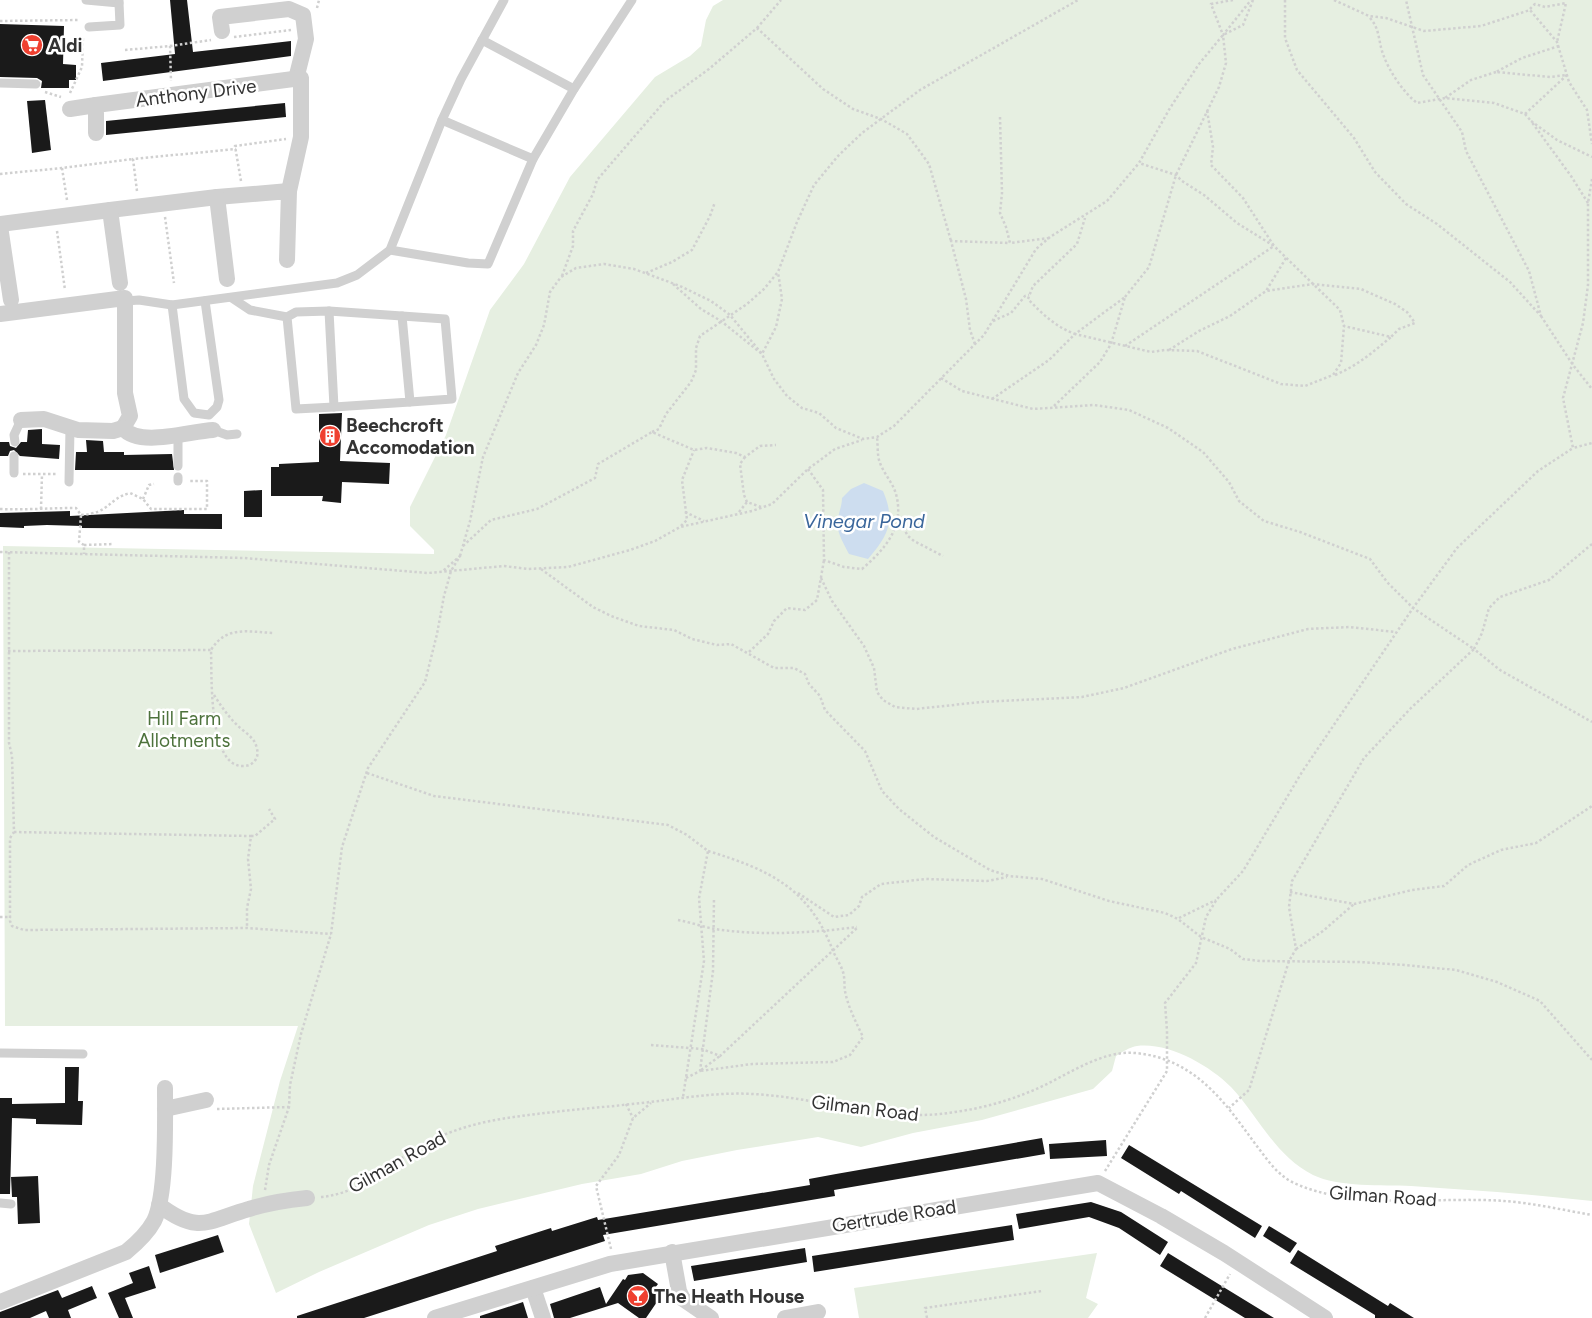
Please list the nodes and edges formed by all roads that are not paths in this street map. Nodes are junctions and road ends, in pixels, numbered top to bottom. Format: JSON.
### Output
{"nodes":[{"id":1,"x":86,"y":0,"type":"edge"},
{"id":2,"x":504,"y":0,"type":"edge"},
{"id":3,"x":632,"y":0,"type":"edge"},
{"id":4,"x":119,"y":1,"type":"edge"},
{"id":5,"x":86,"y":27,"type":"road end"},
{"id":6,"x":219,"y":29,"type":"road end"},
{"id":7,"x":482,"y":40,"type":"junction"},
{"id":8,"x":296,"y":79,"type":"junction"},
{"id":9,"x":0,"y":83,"type":"edge"},
{"id":10,"x":36,"y":84,"type":"road end"},
{"id":11,"x":574,"y":89,"type":"junction"},
{"id":12,"x":96,"y":105,"type":"junction"},
{"id":13,"x":70,"y":109,"type":"dead end"},
{"id":14,"x":442,"y":120,"type":"junction"},
{"id":15,"x":96,"y":133,"type":"dead end"},
{"id":16,"x":533,"y":159,"type":"junction"},
{"id":17,"x":289,"y":191,"type":"junction"},
{"id":18,"x":217,"y":197,"type":"junction"},
{"id":19,"x":110,"y":210,"type":"junction"},
{"id":20,"x":0,"y":225,"type":"edge"},
{"id":21,"x":390,"y":250,"type":"junction"},
{"id":22,"x":288,"y":260,"type":"dead end"},
{"id":23,"x":227,"y":279,"type":"dead end"},
{"id":24,"x":120,"y":283,"type":"dead end"},
{"id":25,"x":232,"y":298,"type":"junction"},
{"id":26,"x":11,"y":300,"type":"dead end"},
{"id":27,"x":126,"y":301,"type":"junction"},
{"id":28,"x":205,"y":301,"type":"junction"},
{"id":29,"x":172,"y":306,"type":"junction"},
{"id":30,"x":328,"y":311,"type":"junction"},
{"id":31,"x":0,"y":314,"type":"edge"},
{"id":32,"x":402,"y":316,"type":"junction"},
{"id":33,"x":287,"y":317,"type":"junction"},
{"id":34,"x":410,"y":402,"type":"junction"},
{"id":35,"x":334,"y":408,"type":"junction"},
{"id":36,"x":21,"y":420,"type":"joint"},
{"id":37,"x":75,"y":425,"type":"junction"},
{"id":38,"x":123,"y":428,"type":"junction"},
{"id":39,"x":213,"y":430,"type":"joint"},
{"id":40,"x":237,"y":434,"type":"dead end"},
{"id":41,"x":178,"y":436,"type":"junction"},
{"id":42,"x":15,"y":442,"type":"dead end"},
{"id":43,"x":14,"y":456,"type":"dead end"},
{"id":44,"x":178,"y":466,"type":"dead end"},
{"id":45,"x":15,"y":473,"type":"road end"},
{"id":46,"x":69,"y":478,"type":"road end"},
{"id":47,"x":0,"y":1054,"type":"edge"},
{"id":48,"x":83,"y":1054,"type":"dead end"},
{"id":49,"x":165,"y":1088,"type":"dead end"},
{"id":50,"x":206,"y":1100,"type":"road end"},
{"id":51,"x":165,"y":1109,"type":"junction"},
{"id":52,"x":307,"y":1198,"type":"road end"},
{"id":53,"x":0,"y":1203,"type":"edge"},
{"id":54,"x":11,"y":1204,"type":"dead end"},
{"id":55,"x":159,"y":1205,"type":"junction"},
{"id":56,"x":672,"y":1252,"type":"junction"},
{"id":57,"x":533,"y":1288,"type":"junction"},
{"id":58,"x":0,"y":1302,"type":"edge"},
{"id":59,"x":818,"y":1312,"type":"dead end"},
{"id":60,"x":435,"y":1318,"type":"edge"},
{"id":61,"x":543,"y":1318,"type":"edge"},
{"id":62,"x":710,"y":1318,"type":"edge"},
{"id":63,"x":785,"y":1318,"type":"edge"},
{"id":64,"x":1325,"y":1318,"type":"edge"}],
"edges":[{"from":1,"to":4,"type":"lane"},
{"from":2,"to":7,"type":"lane"},
{"from":3,"to":11,"type":"lane"},
{"from":4,"to":5,"type":"lane"},
{"from":6,"to":8,"type":"street"},
{"from":7,"to":11,"type":"lane"},
{"from":7,"to":14,"type":"lane"},
{"from":8,"to":12,"type":"street","name":"Anthony Drive"},
{"from":8,"to":17,"type":"street"},
{"from":9,"to":10,"type":"lane"},
{"from":11,"to":16,"type":"lane"},
{"from":12,"to":13,"type":"street","name":"Anthony Drive"},
{"from":12,"to":15,"type":"street"},
{"from":14,"to":16,"type":"lane"},
{"from":14,"to":21,"type":"lane"},
{"from":16,"to":21,"type":"lane"},
{"from":17,"to":18,"type":"street"},
{"from":17,"to":22,"type":"street"},
{"from":18,"to":19,"type":"street"},
{"from":18,"to":23,"type":"street"},
{"from":19,"to":20,"type":"street"},
{"from":19,"to":24,"type":"street"},
{"from":20,"to":26,"type":"street"},
{"from":21,"to":25,"type":"lane"},
{"from":25,"to":28,"type":"lane"},
{"from":25,"to":33,"type":"lane"},
{"from":27,"to":29,"type":"lane"},
{"from":27,"to":31,"type":"street"},
{"from":27,"to":38,"type":"street"},
{"from":28,"to":29,"type":"lane"},
{"from":28,"to":29,"type":"lane"},
{"from":30,"to":32,"type":"lane"},
{"from":30,"to":33,"type":"lane"},
{"from":30,"to":35,"type":"lane"},
{"from":32,"to":34,"type":"lane"},
{"from":32,"to":34,"type":"lane"},
{"from":33,"to":35,"type":"lane"},
{"from":34,"to":35,"type":"lane"},
{"from":36,"to":37,"type":"street"},
{"from":36,"to":42,"type":"lane"},
{"from":37,"to":38,"type":"street"},
{"from":37,"to":46,"type":"lane"},
{"from":38,"to":41,"type":"street"},
{"from":39,"to":40,"type":"lane"},
{"from":39,"to":41,"type":"street"},
{"from":41,"to":44,"type":"lane"},
{"from":43,"to":45,"type":"lane"},
{"from":47,"to":48,"type":"lane"},
{"from":49,"to":51,"type":"street"},
{"from":50,"to":51,"type":"street"},
{"from":51,"to":55,"type":"street"},
{"from":52,"to":55,"type":"street"},
{"from":53,"to":54,"type":"lane"},
{"from":55,"to":58,"type":"street"},
{"from":56,"to":57,"type":"street","name":"Gertrude Road"},
{"from":56,"to":62,"type":"street"},
{"from":56,"to":64,"type":"street","name":"Gertrude Road"},
{"from":57,"to":60,"type":"street","name":"Gertrude Road"},
{"from":57,"to":61,"type":"street"},
{"from":59,"to":63,"type":"street"}]}
